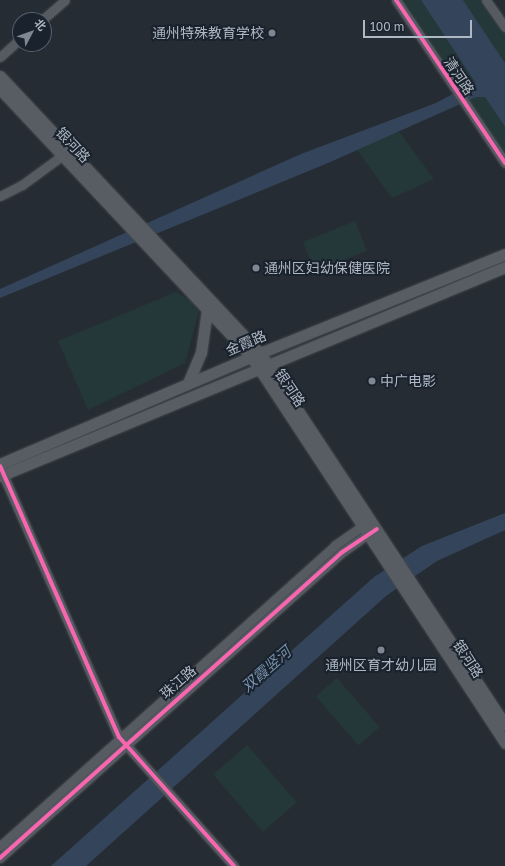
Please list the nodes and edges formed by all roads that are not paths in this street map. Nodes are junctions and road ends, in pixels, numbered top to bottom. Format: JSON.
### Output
{"nodes":[{"id":1,"x":65,"y":0,"type":"edge"},
{"id":2,"x":396,"y":0,"type":"edge"},
{"id":3,"x":486,"y":0,"type":"edge"},
{"id":4,"x":51,"y":12,"type":"edge"},
{"id":5,"x":505,"y":27,"type":"edge"},
{"id":6,"x":12,"y":46,"type":"edge"},
{"id":7,"x":0,"y":57,"type":"edge"},
{"id":8,"x":0,"y":76,"type":"edge"},
{"id":9,"x":0,"y":89,"type":"edge"},
{"id":10,"x":66,"y":153,"type":"junction"},
{"id":11,"x":505,"y":163,"type":"edge"},
{"id":12,"x":0,"y":196,"type":"edge"},
{"id":13,"x":505,"y":254,"type":"edge"},
{"id":14,"x":505,"y":267,"type":"edge"},
{"id":15,"x":207,"y":310,"type":"junction"},
{"id":16,"x":255,"y":355,"type":"junction"},
{"id":17,"x":263,"y":366,"type":"junction"},
{"id":18,"x":188,"y":383,"type":"junction"},
{"id":19,"x":1,"y":470,"type":"edge"},
{"id":20,"x":370,"y":527,"type":"junction"},
{"id":21,"x":414,"y":595,"type":"junction"},
{"id":22,"x":505,"y":724,"type":"edge"},
{"id":23,"x":122,"y":740,"type":"junction"},
{"id":24,"x":505,"y":743,"type":"edge"},
{"id":25,"x":0,"y":846,"type":"edge"},
{"id":26,"x":0,"y":858,"type":"edge"},
{"id":27,"x":234,"y":866,"type":"edge"}],
"edges":[{"from":1,"to":4,"type":"street"},
{"from":2,"to":11,"type":"street","name":"清河路"},
{"from":3,"to":5,"type":"street"},
{"from":6,"to":7,"type":"street"},
{"from":8,"to":10,"type":"main road","name":"银河路"},
{"from":9,"to":10,"type":"main road","name":"银河路"},
{"from":10,"to":12,"type":"street"},
{"from":10,"to":15,"type":"main road","name":"银河路"},
{"from":10,"to":16,"type":"main road","name":"银河路"},
{"from":13,"to":16,"type":"main road","name":"金霞路"},
{"from":14,"to":17,"type":"main road","name":"金霞路"},
{"from":15,"to":16,"type":"main road","name":"银河路"},
{"from":15,"to":18,"type":"main road"},
{"from":16,"to":17,"type":"main road","name":"银河路"},
{"from":16,"to":18,"type":"main road","name":"金霞路"},
{"from":17,"to":19,"type":"main road","name":"金霞路"},
{"from":17,"to":20,"type":"main road","name":"银河路"},
{"from":18,"to":19,"type":"main road","name":"金霞路"},
{"from":19,"to":23,"type":"street"},
{"from":20,"to":21,"type":"main road","name":"银河路"},
{"from":20,"to":23,"type":"street","name":"珠江路"},
{"from":21,"to":22,"type":"main road","name":"银河路"},
{"from":21,"to":24,"type":"main road","name":"银河路"},
{"from":23,"to":25,"type":"street","name":"珠江路"},
{"from":23,"to":26,"type":"street","name":"珠江路"},
{"from":23,"to":27,"type":"street"}]}
